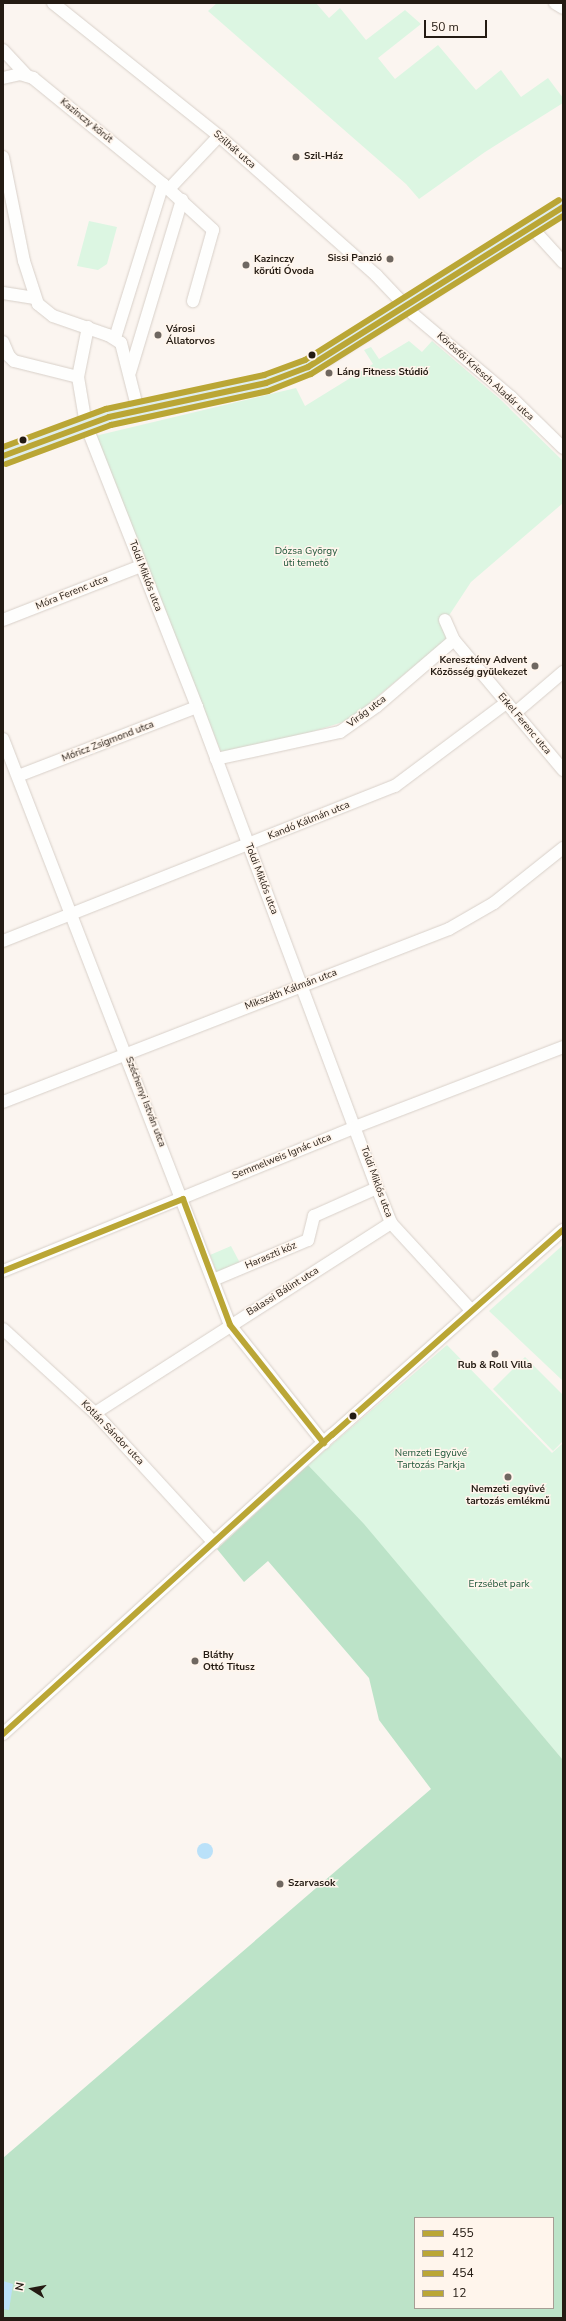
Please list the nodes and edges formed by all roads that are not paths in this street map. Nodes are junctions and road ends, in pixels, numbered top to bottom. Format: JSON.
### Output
{"nodes":[{"id":1,"x":53,"y":3,"type":"edge"},
{"id":2,"x":555,"y":3,"type":"edge"},
{"id":3,"x":563,"y":8,"type":"edge"},
{"id":4,"x":3,"y":50,"type":"edge"},
{"id":5,"x":27,"y":76,"type":"junction"},
{"id":6,"x":3,"y":78,"type":"edge"},
{"id":7,"x":219,"y":136,"type":"junction"},
{"id":8,"x":3,"y":157,"type":"edge"},
{"id":9,"x":166,"y":186,"type":"junction"},
{"id":10,"x":7,"y":195,"type":"edge"},
{"id":11,"x":182,"y":200,"type":"junction"},
{"id":12,"x":563,"y":207,"type":"edge"},
{"id":13,"x":532,"y":228,"type":"junction"},
{"id":14,"x":563,"y":262,"type":"edge"},
{"id":15,"x":3,"y":293,"type":"edge"},
{"id":16,"x":35,"y":298,"type":"junction"},
{"id":17,"x":193,"y":301,"type":"dead end"},
{"id":18,"x":407,"y":306,"type":"junction"},
{"id":19,"x":88,"y":327,"type":"junction"},
{"id":20,"x":115,"y":338,"type":"junction"},
{"id":21,"x":3,"y":342,"type":"edge"},
{"id":22,"x":130,"y":372,"type":"junction"},
{"id":23,"x":78,"y":377,"type":"junction"},
{"id":24,"x":138,"y":410,"type":"junction"},
{"id":25,"x":86,"y":425,"type":"junction"},
{"id":26,"x":563,"y":448,"type":"edge"},
{"id":27,"x":3,"y":456,"type":"edge"},
{"id":28,"x":141,"y":566,"type":"junction"},
{"id":29,"x":3,"y":620,"type":"edge"},
{"id":30,"x":445,"y":620,"type":"dead end"},
{"id":31,"x":454,"y":640,"type":"junction"},
{"id":32,"x":563,"y":672,"type":"edge"},
{"id":33,"x":506,"y":703,"type":"junction"},
{"id":34,"x":197,"y":707,"type":"junction"},
{"id":35,"x":515,"y":713,"type":"junction"},
{"id":36,"x":3,"y":739,"type":"edge"},
{"id":37,"x":216,"y":759,"type":"junction"},
{"id":38,"x":563,"y":770,"type":"edge"},
{"id":39,"x":18,"y":776,"type":"junction"},
{"id":40,"x":248,"y":846,"type":"junction"},
{"id":41,"x":563,"y":848,"type":"edge"},
{"id":42,"x":72,"y":914,"type":"junction"},
{"id":43,"x":3,"y":942,"type":"edge"},
{"id":44,"x":303,"y":985,"type":"junction"},
{"id":45,"x":563,"y":1047,"type":"edge"},
{"id":46,"x":126,"y":1053,"type":"junction"},
{"id":47,"x":3,"y":1102,"type":"edge"},
{"id":48,"x":355,"y":1127,"type":"junction"},
{"id":49,"x":377,"y":1188,"type":"junction"},
{"id":50,"x":183,"y":1198,"type":"junction"},
{"id":51,"x":391,"y":1223,"type":"junction"},
{"id":52,"x":563,"y":1230,"type":"edge"},
{"id":53,"x":3,"y":1271,"type":"edge"},
{"id":54,"x":213,"y":1280,"type":"junction"},
{"id":55,"x":471,"y":1310,"type":"junction"},
{"id":56,"x":230,"y":1325,"type":"junction"},
{"id":57,"x":3,"y":1330,"type":"edge"},
{"id":58,"x":95,"y":1412,"type":"junction"},
{"id":59,"x":324,"y":1443,"type":"junction"},
{"id":60,"x":214,"y":1543,"type":"junction"},
{"id":61,"x":3,"y":1734,"type":"edge"}],
"edges":[{"from":1,"to":7,"type":"street","name":"Szilhát utca"},
{"from":2,"to":3,"type":"street"},
{"from":4,"to":5,"type":"street","name":"Kazinczy körút"},
{"from":5,"to":6,"type":"street"},
{"from":5,"to":9,"type":"street","name":"Kazinczy körút"},
{"from":7,"to":9,"type":"street"},
{"from":7,"to":18,"type":"street","name":"Szilhát utca"},
{"from":8,"to":10,"type":"street"},
{"from":9,"to":11,"type":"street","name":"Kazinczy körút"},
{"from":9,"to":20,"type":"street"},
{"from":10,"to":16,"type":"street"},
{"from":11,"to":17,"type":"street","name":"Kazinczy körút"},
{"from":11,"to":22,"type":"street"},
{"from":12,"to":13,"type":"main road"},
{"from":13,"to":14,"type":"street"},
{"from":13,"to":18,"type":"main road"},
{"from":15,"to":16,"type":"street"},
{"from":16,"to":19,"type":"street"},
{"from":18,"to":24,"type":"main road"},
{"from":18,"to":26,"type":"street","name":"Körösfői Kriesch Aladár utca"},
{"from":19,"to":20,"type":"street"},
{"from":19,"to":23,"type":"street"},
{"from":20,"to":22,"type":"street"},
{"from":21,"to":23,"type":"street"},
{"from":22,"to":24,"type":"street"},
{"from":23,"to":25,"type":"street"},
{"from":24,"to":25,"type":"main road"},
{"from":25,"to":27,"type":"main road"},
{"from":25,"to":28,"type":"street","name":"Toldi Miklós utca"},
{"from":28,"to":29,"type":"street","name":"Móra Ferenc utca"},
{"from":28,"to":34,"type":"street","name":"Toldi Miklós utca"},
{"from":30,"to":31,"type":"street","name":"Erkel Ferenc utca"},
{"from":31,"to":33,"type":"street","name":"Erkel Ferenc utca"},
{"from":31,"to":37,"type":"street","name":"Virág utca"},
{"from":32,"to":35,"type":"street"},
{"from":33,"to":35,"type":"street","name":"Erkel Ferenc utca"},
{"from":33,"to":40,"type":"street","name":"Kandó Kálmán utca"},
{"from":34,"to":37,"type":"street","name":"Toldi Miklós utca"},
{"from":34,"to":39,"type":"street","name":"Móricz Zsigmond utca"},
{"from":35,"to":38,"type":"street","name":"Erkel Ferenc utca"},
{"from":36,"to":39,"type":"street","name":"Széchenyi István utca"},
{"from":37,"to":40,"type":"street","name":"Toldi Miklós utca"},
{"from":39,"to":42,"type":"street","name":"Széchenyi István utca"},
{"from":40,"to":42,"type":"street","name":"Kandó Kálmán utca"},
{"from":40,"to":44,"type":"street","name":"Toldi Miklós utca"},
{"from":41,"to":44,"type":"street","name":"Mikszáth Kálmán utca"},
{"from":42,"to":43,"type":"street","name":"Kandó Kálmán utca"},
{"from":42,"to":46,"type":"street","name":"Széchenyi István utca"},
{"from":44,"to":46,"type":"street","name":"Mikszáth Kálmán utca"},
{"from":44,"to":48,"type":"street","name":"Toldi Miklós utca"},
{"from":45,"to":48,"type":"street","name":"Semmelweis Ignác utca"},
{"from":46,"to":47,"type":"street","name":"Mikszáth Kálmán utca"},
{"from":46,"to":50,"type":"street","name":"Széchenyi István utca"},
{"from":48,"to":49,"type":"street","name":"Toldi Miklós utca"},
{"from":48,"to":50,"type":"street","name":"Semmelweis Ignác utca"},
{"from":49,"to":51,"type":"street","name":"Toldi Miklós utca"},
{"from":49,"to":54,"type":"street","name":"Haraszti köz"},
{"from":50,"to":53,"type":"street","name":"Semmelweis Ignác utca"},
{"from":50,"to":54,"type":"street","name":"Széchenyi István utca"},
{"from":51,"to":55,"type":"street","name":"Toldi Miklós utca"},
{"from":51,"to":56,"type":"street","name":"Balassi Bálint utca"},
{"from":52,"to":55,"type":"street"},
{"from":54,"to":56,"type":"street","name":"Széchenyi István utca"},
{"from":55,"to":59,"type":"street"},
{"from":56,"to":58,"type":"street","name":"Balassi Bálint utca"},
{"from":56,"to":59,"type":"street","name":"Széchenyi István utca"},
{"from":57,"to":58,"type":"street","name":"Kotlán Sándor utca"},
{"from":58,"to":60,"type":"street","name":"Kotlán Sándor utca"},
{"from":59,"to":60,"type":"street"},
{"from":60,"to":61,"type":"street"}]}
